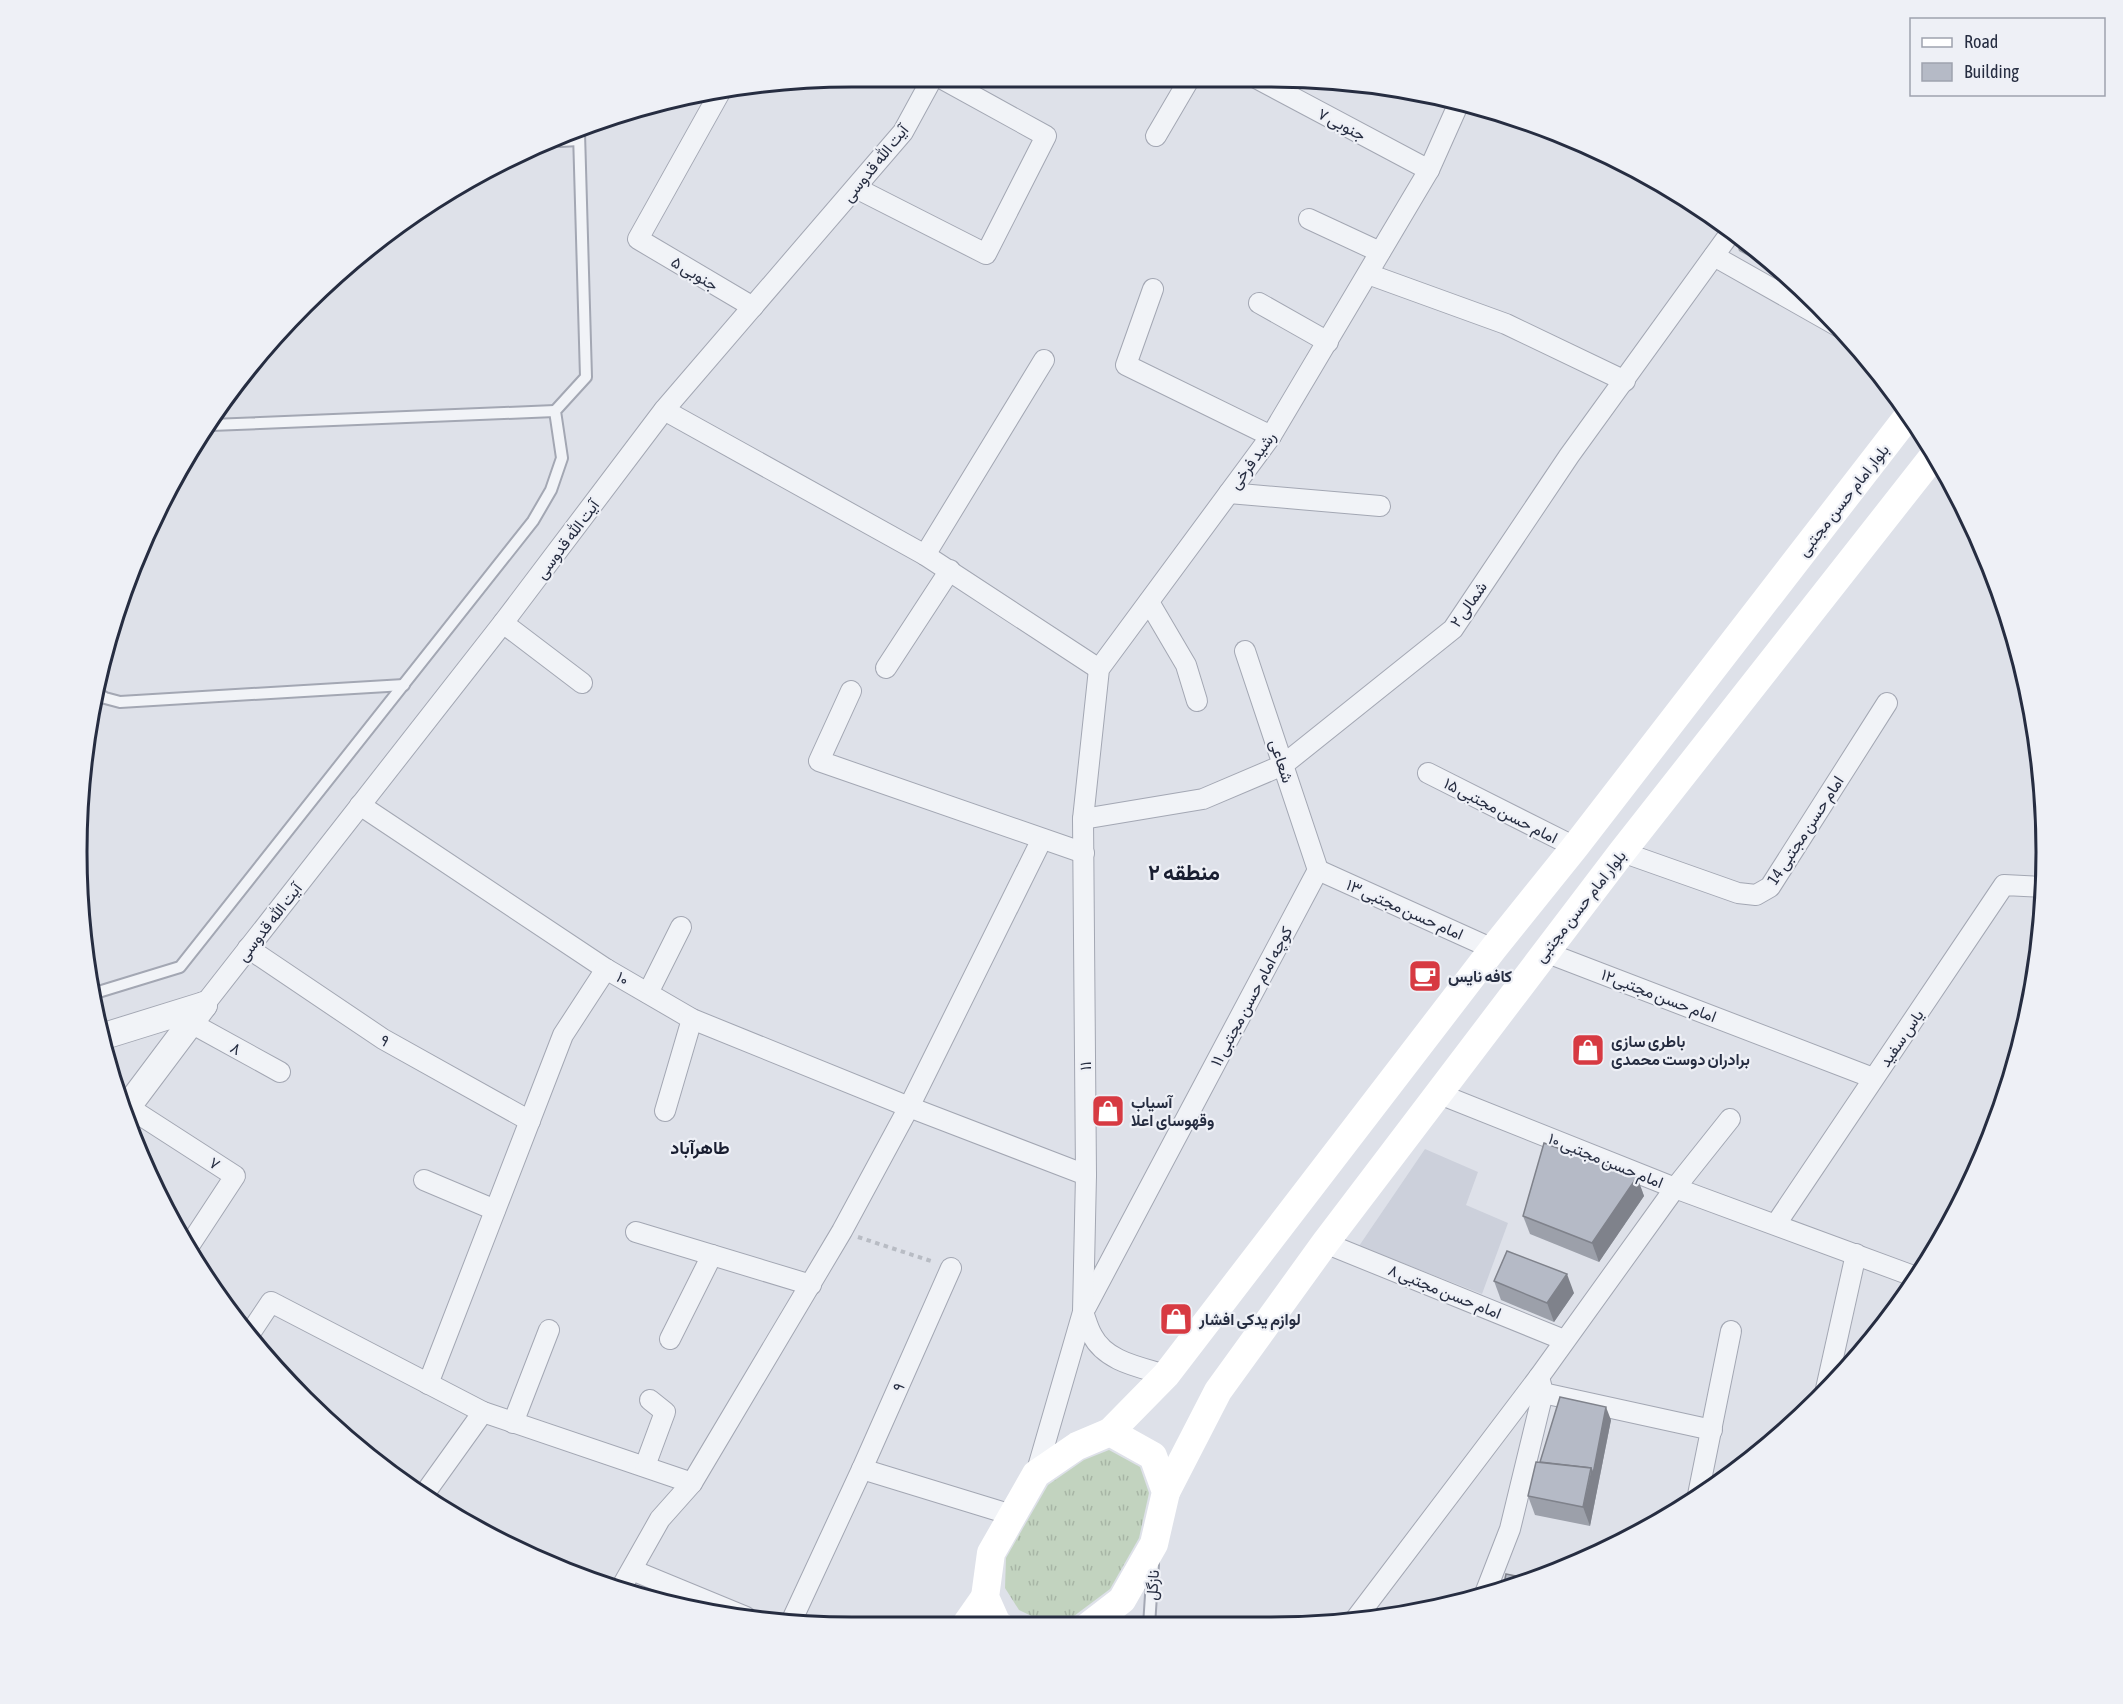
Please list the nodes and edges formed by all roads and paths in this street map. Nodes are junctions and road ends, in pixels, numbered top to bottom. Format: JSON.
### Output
{"nodes":[{"id":1,"x":928,"y":87,"type":"edge"},
{"id":2,"x":957,"y":87,"type":"edge"},
{"id":3,"x":1185,"y":87,"type":"edge"},
{"id":4,"x":1273,"y":87,"type":"edge"},
{"id":5,"x":715,"y":100,"type":"edge"},
{"id":6,"x":1456,"y":110,"type":"edge"},
{"id":7,"x":1156,"y":136,"type":"dead end"},
{"id":8,"x":579,"y":138,"type":"edge"},
{"id":9,"x":1429,"y":170,"type":"junction"},
{"id":10,"x":856,"y":188,"type":"junction"},
{"id":11,"x":1309,"y":219,"type":"dead end"},
{"id":12,"x":1727,"y":238,"type":"edge"},
{"id":13,"x":1380,"y":252,"type":"junction"},
{"id":14,"x":1714,"y":256,"type":"junction"},
{"id":15,"x":1368,"y":274,"type":"junction"},
{"id":16,"x":1153,"y":289,"type":"dead end"},
{"id":17,"x":1259,"y":303,"type":"dead end"},
{"id":18,"x":753,"y":308,"type":"junction"},
{"id":19,"x":1813,"y":312,"type":"edge"},
{"id":20,"x":1328,"y":342,"type":"junction"},
{"id":21,"x":1044,"y":360,"type":"dead end"},
{"id":22,"x":1625,"y":381,"type":"junction"},
{"id":23,"x":664,"y":410,"type":"junction"},
{"id":24,"x":555,"y":411,"type":"junction"},
{"id":25,"x":1903,"y":422,"type":"edge"},
{"id":26,"x":218,"y":425,"type":"edge"},
{"id":27,"x":1271,"y":436,"type":"junction"},
{"id":28,"x":1929,"y":462,"type":"edge"},
{"id":29,"x":1229,"y":492,"type":"junction"},
{"id":30,"x":1380,"y":506,"type":"dead end"},
{"id":31,"x":925,"y":555,"type":"junction"},
{"id":32,"x":950,"y":570,"type":"junction"},
{"id":33,"x":1149,"y":602,"type":"junction"},
{"id":34,"x":503,"y":623,"type":"junction"},
{"id":35,"x":1245,"y":651,"type":"dead end"},
{"id":36,"x":886,"y":668,"type":"dead end"},
{"id":37,"x":1099,"y":669,"type":"junction"},
{"id":38,"x":582,"y":683,"type":"dead end"},
{"id":39,"x":404,"y":685,"type":"junction"},
{"id":40,"x":851,"y":690,"type":"dead end"},
{"id":41,"x":103,"y":697,"type":"edge"},
{"id":42,"x":1197,"y":701,"type":"dead end"},
{"id":43,"x":1887,"y":703,"type":"dead end"},
{"id":44,"x":1283,"y":765,"type":"junction"},
{"id":45,"x":1428,"y":773,"type":"dead end"},
{"id":46,"x":360,"y":805,"type":"junction"},
{"id":47,"x":1083,"y":819,"type":"junction"},
{"id":48,"x":1042,"y":839,"type":"junction"},
{"id":49,"x":1575,"y":847,"type":"junction"},
{"id":50,"x":1622,"y":852,"type":"junction"},
{"id":51,"x":1084,"y":853,"type":"junction"},
{"id":52,"x":1318,"y":870,"type":"junction"},
{"id":53,"x":2035,"y":887,"type":"edge"},
{"id":54,"x":681,"y":927,"type":"dead end"},
{"id":55,"x":248,"y":948,"type":"junction"},
{"id":56,"x":1493,"y":949,"type":"junction"},
{"id":57,"x":1545,"y":951,"type":"junction"},
{"id":58,"x":606,"y":969,"type":"junction"},
{"id":59,"x":100,"y":991,"type":"edge"},
{"id":60,"x":648,"y":993,"type":"junction"},
{"id":61,"x":198,"y":1014,"type":"junction"},
{"id":62,"x":692,"y":1018,"type":"junction"},
{"id":63,"x":110,"y":1035,"type":"edge"},
{"id":64,"x":280,"y":1072,"type":"dead end"},
{"id":65,"x":1873,"y":1078,"type":"junction"},
{"id":66,"x":1437,"y":1093,"type":"junction"},
{"id":67,"x":130,"y":1104,"type":"edge"},
{"id":68,"x":909,"y":1107,"type":"junction"},
{"id":69,"x":665,"y":1111,"type":"dead end"},
{"id":70,"x":133,"y":1112,"type":"edge"},
{"id":71,"x":1730,"y":1119,"type":"dead end"},
{"id":72,"x":530,"y":1121,"type":"junction"},
{"id":73,"x":1086,"y":1175,"type":"junction"},
{"id":74,"x":424,"y":1180,"type":"dead end"},
{"id":75,"x":1675,"y":1188,"type":"junction"},
{"id":76,"x":495,"y":1210,"type":"junction"},
{"id":77,"x":1776,"y":1224,"type":"junction"},
{"id":78,"x":842,"y":1231,"type":"junction"},
{"id":79,"x":636,"y":1232,"type":"dead end"},
{"id":80,"x":193,"y":1240,"type":"edge"},
{"id":81,"x":1325,"y":1243,"type":"junction"},
{"id":82,"x":1856,"y":1254,"type":"junction"},
{"id":83,"x":712,"y":1255,"type":"junction"},
{"id":84,"x":951,"y":1268,"type":"joint"},
{"id":85,"x":1909,"y":1274,"type":"edge"},
{"id":86,"x":811,"y":1285,"type":"junction"},
{"id":87,"x":1083,"y":1312,"type":"junction"},
{"id":88,"x":254,"y":1328,"type":"edge"},
{"id":89,"x":549,"y":1330,"type":"dead end"},
{"id":90,"x":1731,"y":1331,"type":"dead end"},
{"id":91,"x":670,"y":1339,"type":"dead end"},
{"id":92,"x":1564,"y":1340,"type":"junction"},
{"id":93,"x":1829,"y":1374,"type":"edge"},
{"id":94,"x":1166,"y":1375,"type":"junction"},
{"id":95,"x":428,"y":1384,"type":"junction"},
{"id":96,"x":1541,"y":1385,"type":"junction"},
{"id":97,"x":650,"y":1400,"type":"dead end"},
{"id":98,"x":483,"y":1412,"type":"junction"},
{"id":99,"x":513,"y":1423,"type":"junction"},
{"id":100,"x":1712,"y":1430,"type":"junction"},
{"id":101,"x":1110,"y":1432,"type":"junction"},
{"id":102,"x":645,"y":1466,"type":"junction"},
{"id":103,"x":862,"y":1469,"type":"junction"},
{"id":104,"x":1036,"y":1474,"type":"junction"},
{"id":105,"x":692,"y":1483,"type":"junction"},
{"id":106,"x":1700,"y":1485,"type":"edge"},
{"id":107,"x":428,"y":1489,"type":"edge"},
{"id":108,"x":1166,"y":1492,"type":"junction"},
{"id":109,"x":1012,"y":1515,"type":"junction"},
{"id":110,"x":1154,"y":1544,"type":"junction"},
{"id":111,"x":632,"y":1569,"type":"junction"},
{"id":112,"x":625,"y":1582,"type":"edge"},
{"id":113,"x":1488,"y":1585,"type":"edge"},
{"id":114,"x":985,"y":1597,"type":"junction"},
{"id":115,"x":716,"y":1604,"type":"edge"},
{"id":116,"x":1362,"y":1611,"type":"edge"},
{"id":117,"x":795,"y":1614,"type":"edge"},
{"id":118,"x":971,"y":1617,"type":"edge"},
{"id":119,"x":994,"y":1617,"type":"edge"},
{"id":120,"x":1099,"y":1617,"type":"edge"},
{"id":121,"x":1150,"y":1617,"type":"edge"}],
"edges":[{"from":1,"to":10,"type":"street","name":"آیت الله قدوسی"},
{"from":2,"to":10,"type":"street"},
{"from":3,"to":7,"type":"street"},
{"from":4,"to":9,"type":"street","name":"۷ جنوبی"},
{"from":5,"to":18,"type":"street","name":"۵ جنوبی"},
{"from":6,"to":9,"type":"street","name":"رشید فرخی"},
{"from":8,"to":24,"type":"lane"},
{"from":9,"to":13,"type":"street","name":"رشید فرخی"},
{"from":10,"to":18,"type":"street","name":"آیت الله قدوسی"},
{"from":11,"to":13,"type":"street"},
{"from":12,"to":14,"type":"street","name":"۲ شمالی"},
{"from":13,"to":15,"type":"street","name":"رشید فرخی"},
{"from":14,"to":19,"type":"street"},
{"from":14,"to":22,"type":"street","name":"۲ شمالی"},
{"from":15,"to":20,"type":"street","name":"رشید فرخی"},
{"from":15,"to":22,"type":"street"},
{"from":16,"to":27,"type":"street"},
{"from":17,"to":20,"type":"street"},
{"from":18,"to":23,"type":"street","name":"آیت الله قدوسی"},
{"from":20,"to":27,"type":"street","name":"رشید فرخی"},
{"from":21,"to":31,"type":"street"},
{"from":22,"to":44,"type":"street","name":"۲ شمالی"},
{"from":23,"to":31,"type":"street"},
{"from":23,"to":34,"type":"street","name":"آیت الله قدوسی"},
{"from":24,"to":26,"type":"lane"},
{"from":24,"to":39,"type":"lane"},
{"from":25,"to":49,"type":"main road","name":"بلوار امام حسن مجتبی"},
{"from":27,"to":29,"type":"street","name":"رشید فرخی"},
{"from":28,"to":50,"type":"main road","name":"بلوار امام حسن مجتبی"},
{"from":29,"to":30,"type":"street"},
{"from":29,"to":33,"type":"street","name":"رشید فرخی"},
{"from":31,"to":32,"type":"street"},
{"from":32,"to":36,"type":"street"},
{"from":32,"to":37,"type":"street"},
{"from":33,"to":37,"type":"street","name":"رشید فرخی"},
{"from":33,"to":42,"type":"street"},
{"from":34,"to":38,"type":"street"},
{"from":34,"to":46,"type":"street","name":"آیت الله قدوسی"},
{"from":35,"to":44,"type":"street","name":"شعاعی"},
{"from":37,"to":47,"type":"street"},
{"from":39,"to":41,"type":"lane"},
{"from":39,"to":59,"type":"lane"},
{"from":40,"to":48,"type":"street"},
{"from":43,"to":50,"type":"street","name":"امام حسن مجتبی 14"},
{"from":44,"to":47,"type":"street","name":"۲ شمالی"},
{"from":44,"to":52,"type":"street","name":"شعاعی"},
{"from":45,"to":49,"type":"street","name":"امام حسن مجتبی ۱۵"},
{"from":46,"to":55,"type":"street","name":"آیت الله قدوسی"},
{"from":46,"to":58,"type":"street","name":"۱۰"},
{"from":47,"to":51,"type":"street","name":"۱۱"},
{"from":48,"to":51,"type":"street"},
{"from":48,"to":68,"type":"street"},
{"from":49,"to":56,"type":"main road","name":"بلوار امام حسن مجتبی"},
{"from":50,"to":57,"type":"main road","name":"بلوار امام حسن مجتبی"},
{"from":51,"to":73,"type":"street","name":"۱۱"},
{"from":52,"to":56,"type":"street","name":"امام حسن مجتبی ۱۳"},
{"from":52,"to":87,"type":"street","name":"کوچه امام حسن مجتبی ۱۱"},
{"from":53,"to":65,"type":"street","name":"یاس سفید"},
{"from":54,"to":60,"type":"street"},
{"from":55,"to":61,"type":"street","name":"آیت الله قدوسی"},
{"from":55,"to":72,"type":"street","name":"۹"},
{"from":56,"to":94,"type":"main road","name":"بلوار امام حسن مجتبی"},
{"from":57,"to":65,"type":"street","name":"امام حسن مجتبی۱۲"},
{"from":57,"to":66,"type":"main road","name":"بلوار امام حسن مجتبی"},
{"from":58,"to":60,"type":"street","name":"۱۰"},
{"from":58,"to":72,"type":"street"},
{"from":60,"to":62,"type":"street","name":"۱۰"},
{"from":61,"to":63,"type":"street"},
{"from":61,"to":64,"type":"street","name":"۸"},
{"from":61,"to":67,"type":"street"},
{"from":62,"to":68,"type":"street","name":"۱۰"},
{"from":62,"to":69,"type":"street"},
{"from":65,"to":77,"type":"street","name":"یاس سفید"},
{"from":66,"to":75,"type":"street","name":"امام حسن مجتبی ۱۰"},
{"from":66,"to":81,"type":"main road","name":"بلوار امام حسن مجتبی"},
{"from":68,"to":73,"type":"street","name":"۱۰"},
{"from":68,"to":78,"type":"street"},
{"from":70,"to":80,"type":"street","name":"۷"},
{"from":71,"to":75,"type":"street"},
{"from":72,"to":76,"type":"street"},
{"from":73,"to":87,"type":"street","name":"۱۱"},
{"from":74,"to":76,"type":"street"},
{"from":75,"to":77,"type":"street","name":"امام حسن مجتبی ۱۰"},
{"from":75,"to":92,"type":"street"},
{"from":76,"to":95,"type":"street"},
{"from":77,"to":82,"type":"street","name":"امام حسن مجتبی ۱۰"},
{"from":78,"to":84,"type":"path"},
{"from":78,"to":86,"type":"street"},
{"from":79,"to":83,"type":"street"},
{"from":81,"to":92,"type":"street","name":"امام حسن مجتبی ۸"},
{"from":81,"to":108,"type":"main road","name":"بلوار امام حسن مجتبی"},
{"from":82,"to":85,"type":"street","name":"امام حسن مجتبی ۱۰"},
{"from":82,"to":93,"type":"street"},
{"from":83,"to":86,"type":"street"},
{"from":83,"to":91,"type":"street"},
{"from":84,"to":103,"type":"street","name":"۹"},
{"from":86,"to":105,"type":"street"},
{"from":87,"to":94,"type":"street","name":"۱۱"},
{"from":87,"to":104,"type":"street","name":"۱۱"},
{"from":88,"to":95,"type":"street"},
{"from":89,"to":99,"type":"street"},
{"from":90,"to":100,"type":"street"},
{"from":92,"to":96,"type":"street"},
{"from":94,"to":101,"type":"main road","name":"بلوار امام حسن مجتبی"},
{"from":95,"to":98,"type":"street"},
{"from":96,"to":100,"type":"street"},
{"from":96,"to":113,"type":"street"},
{"from":96,"to":116,"type":"street"},
{"from":97,"to":102,"type":"street"},
{"from":98,"to":99,"type":"street"},
{"from":98,"to":107,"type":"street"},
{"from":99,"to":102,"type":"street"},
{"from":100,"to":106,"type":"street"},
{"from":101,"to":104,"type":"main road"},
{"from":101,"to":108,"type":"main road"},
{"from":102,"to":105,"type":"street"},
{"from":103,"to":109,"type":"street"},
{"from":103,"to":117,"type":"street","name":"۹"},
{"from":104,"to":109,"type":"main road"},
{"from":105,"to":111,"type":"street"},
{"from":108,"to":110,"type":"main road","name":"بلوار امام حسن مجتبی"},
{"from":109,"to":114,"type":"main road"},
{"from":110,"to":120,"type":"main road","name":"بلوار امام حسن مجتبی"},
{"from":110,"to":121,"type":"lane","name":"نازگل"},
{"from":111,"to":112,"type":"street"},
{"from":111,"to":115,"type":"street"},
{"from":114,"to":118,"type":"main road"},
{"from":114,"to":119,"type":"main road"}]}
